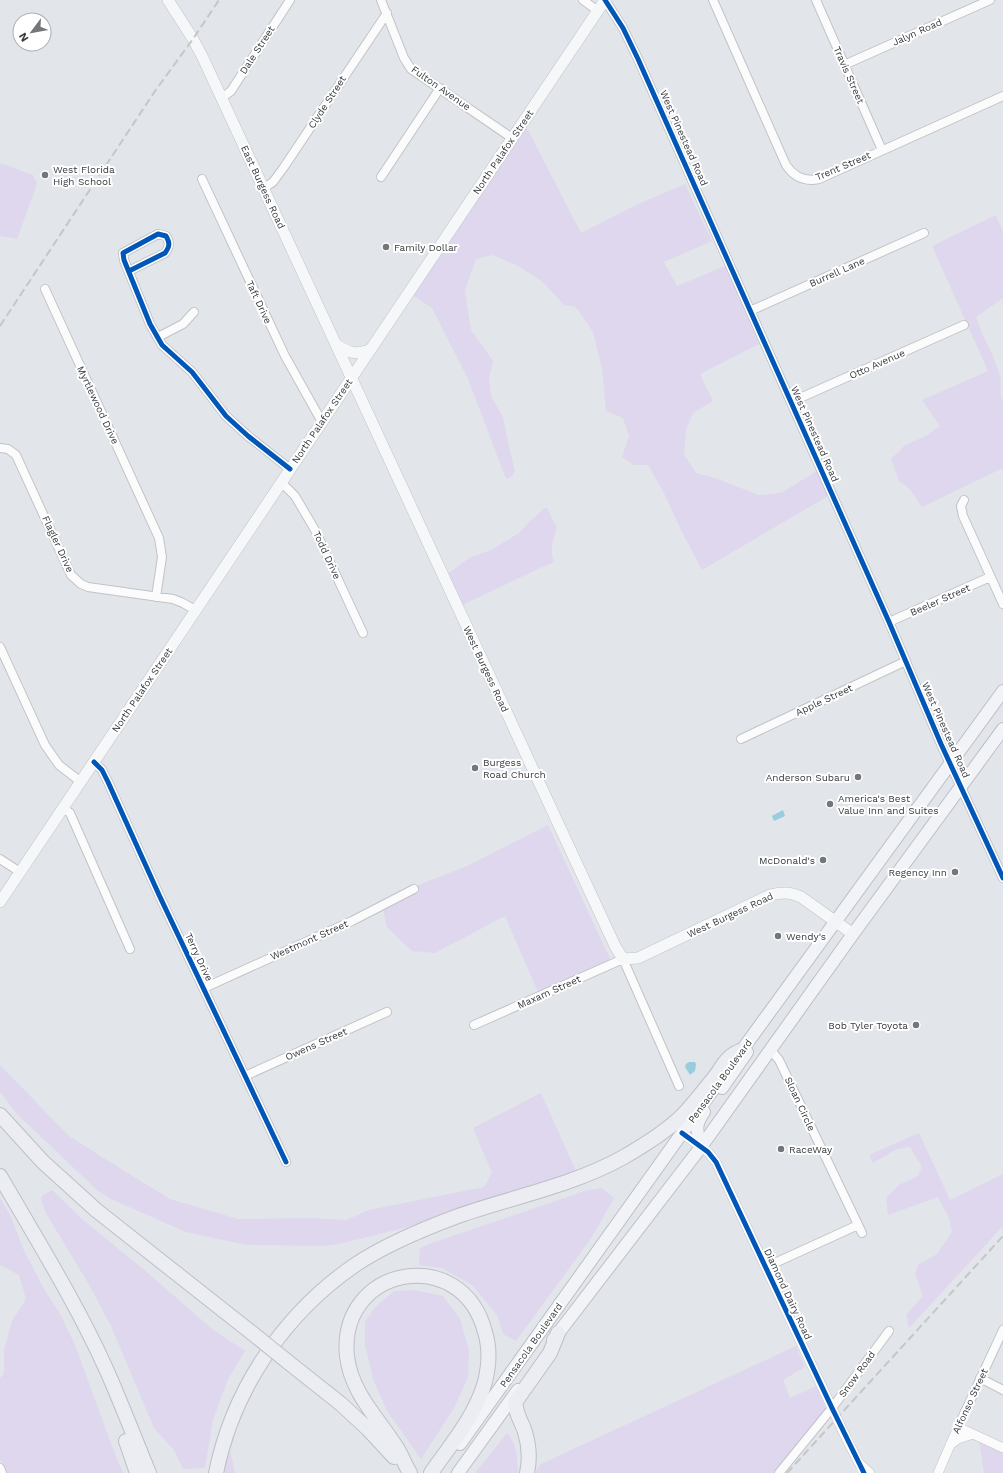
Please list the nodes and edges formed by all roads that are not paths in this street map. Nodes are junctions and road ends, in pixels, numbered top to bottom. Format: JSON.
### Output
{"nodes":[{"id":1,"x":168,"y":0,"type":"edge"},
{"id":2,"x":290,"y":0,"type":"edge"},
{"id":3,"x":381,"y":0,"type":"edge"},
{"id":4,"x":583,"y":0,"type":"edge"},
{"id":5,"x":605,"y":0,"type":"edge"},
{"id":6,"x":713,"y":0,"type":"edge"},
{"id":7,"x":816,"y":0,"type":"edge"},
{"id":8,"x":990,"y":0,"type":"edge"},
{"id":9,"x":598,"y":11,"type":"junction"},
{"id":10,"x":387,"y":13,"type":"junction"},
{"id":11,"x":844,"y":65,"type":"junction"},
{"id":12,"x":440,"y":88,"type":"junction"},
{"id":13,"x":1003,"y":96,"type":"edge"},
{"id":14,"x":222,"y":98,"type":"junction"},
{"id":15,"x":512,"y":138,"type":"junction"},
{"id":16,"x":882,"y":150,"type":"junction"},
{"id":17,"x":381,"y":177,"type":"dead end"},
{"id":18,"x":202,"y":179,"type":"dead end"},
{"id":19,"x":264,"y":188,"type":"junction"},
{"id":20,"x":924,"y":233,"type":"dead end"},
{"id":21,"x":128,"y":271,"type":"junction"},
{"id":22,"x":45,"y":289,"type":"dead end"},
{"id":23,"x":750,"y":311,"type":"junction"},
{"id":24,"x":194,"y":312,"type":"dead end"},
{"id":25,"x":964,"y":325,"type":"dead end"},
{"id":26,"x":158,"y":337,"type":"junction"},
{"id":27,"x":337,"y":345,"type":"junction"},
{"id":28,"x":370,"y":350,"type":"junction"},
{"id":29,"x":352,"y":377,"type":"junction"},
{"id":30,"x":791,"y":402,"type":"junction"},
{"id":31,"x":322,"y":422,"type":"junction"},
{"id":32,"x":0,"y":448,"type":"edge"},
{"id":33,"x":290,"y":469,"type":"junction"},
{"id":34,"x":281,"y":482,"type":"junction"},
{"id":35,"x":964,"y":500,"type":"dead end"},
{"id":36,"x":990,"y":577,"type":"junction"},
{"id":37,"x":156,"y":597,"type":"junction"},
{"id":38,"x":1003,"y":604,"type":"edge"},
{"id":39,"x":195,"y":610,"type":"junction"},
{"id":40,"x":889,"y":622,"type":"junction"},
{"id":41,"x":363,"y":633,"type":"dead end"},
{"id":42,"x":0,"y":647,"type":"edge"},
{"id":43,"x":906,"y":661,"type":"junction"},
{"id":44,"x":1003,"y":691,"type":"edge"},
{"id":45,"x":1003,"y":729,"type":"edge"},
{"id":46,"x":741,"y":739,"type":"dead end"},
{"id":47,"x":94,"y":762,"type":"junction"},
{"id":48,"x":950,"y":763,"type":"junction"},
{"id":49,"x":81,"y":782,"type":"junction"},
{"id":50,"x":961,"y":786,"type":"junction"},
{"id":51,"x":63,"y":808,"type":"junction"},
{"id":52,"x":0,"y":859,"type":"edge"},
{"id":53,"x":20,"y":872,"type":"junction"},
{"id":54,"x":1003,"y":878,"type":"edge"},
{"id":55,"x":414,"y":889,"type":"dead end"},
{"id":56,"x":0,"y":902,"type":"edge"},
{"id":57,"x":835,"y":922,"type":"junction"},
{"id":58,"x":853,"y":934,"type":"junction"},
{"id":59,"x":130,"y":949,"type":"dead end"},
{"id":60,"x":623,"y":959,"type":"junction"},
{"id":61,"x":204,"y":988,"type":"junction"},
{"id":62,"x":387,"y":1012,"type":"dead end"},
{"id":63,"x":474,"y":1025,"type":"dead end"},
{"id":64,"x":770,"y":1049,"type":"junction"},
{"id":65,"x":744,"y":1052,"type":"junction"},
{"id":66,"x":759,"y":1064,"type":"junction"},
{"id":67,"x":246,"y":1076,"type":"junction"},
{"id":68,"x":679,"y":1086,"type":"dead end"},
{"id":69,"x":0,"y":1115,"type":"edge"},
{"id":70,"x":682,"y":1134,"type":"junction"},
{"id":71,"x":701,"y":1146,"type":"junction"},
{"id":72,"x":286,"y":1162,"type":"dead end"},
{"id":73,"x":0,"y":1176,"type":"edge"},
{"id":74,"x":766,"y":1267,"type":"junction"},
{"id":75,"x":1003,"y":1330,"type":"edge"},
{"id":76,"x":889,"y":1331,"type":"dead end"},
{"id":77,"x":558,"y":1333,"type":"junction"},
{"id":78,"x":107,"y":1371,"type":"junction"},
{"id":79,"x":980,"y":1378,"type":"junction"},
{"id":80,"x":1003,"y":1390,"type":"edge"},
{"id":81,"x":832,"y":1408,"type":"junction"},
{"id":82,"x":958,"y":1426,"type":"junction"},
{"id":83,"x":973,"y":1434,"type":"junction"},
{"id":84,"x":950,"y":1445,"type":"junction"},
{"id":85,"x":1003,"y":1448,"type":"edge"},
{"id":86,"x":859,"y":1463,"type":"junction"},
{"id":87,"x":0,"y":1468,"type":"edge"},
{"id":88,"x":2,"y":1473,"type":"edge"},
{"id":89,"x":137,"y":1473,"type":"edge"},
{"id":90,"x":148,"y":1473,"type":"edge"},
{"id":91,"x":216,"y":1473,"type":"edge"},
{"id":92,"x":410,"y":1473,"type":"edge"},
{"id":93,"x":431,"y":1473,"type":"edge"},
{"id":94,"x":439,"y":1473,"type":"edge"},
{"id":95,"x":458,"y":1473,"type":"edge"},
{"id":96,"x":528,"y":1473,"type":"edge"},
{"id":97,"x":779,"y":1473,"type":"edge"},
{"id":98,"x":864,"y":1473,"type":"edge"},
{"id":99,"x":870,"y":1473,"type":"edge"},
{"id":100,"x":938,"y":1473,"type":"edge"}],
"edges":[{"from":1,"to":14,"type":"main road","name":"East Burgess Road"},
{"from":2,"to":14,"type":"street","name":"Dale Street"},
{"from":3,"to":10,"type":"street","name":"Fulton Avenue"},
{"from":4,"to":9,"type":"street"},
{"from":5,"to":9,"type":"main road","name":"North Palafox Street"},
{"from":5,"to":23,"type":"street","name":"West Pinestead Road"},
{"from":6,"to":16,"type":"street","name":"Trent Street"},
{"from":7,"to":11,"type":"street","name":"Travis Street"},
{"from":8,"to":11,"type":"street","name":"Jalyn Road"},
{"from":9,"to":15,"type":"main road","name":"North Palafox Street"},
{"from":10,"to":12,"type":"street","name":"Fulton Avenue"},
{"from":10,"to":19,"type":"street","name":"Clyde Street"},
{"from":11,"to":16,"type":"street","name":"Travis Street"},
{"from":12,"to":15,"type":"street","name":"Fulton Avenue"},
{"from":12,"to":17,"type":"street"},
{"from":13,"to":16,"type":"street","name":"Trent Street"},
{"from":14,"to":19,"type":"main road","name":"East Burgess Road"},
{"from":15,"to":28,"type":"main road","name":"North Palafox Street"},
{"from":18,"to":31,"type":"street","name":"Taft Drive"},
{"from":19,"to":27,"type":"main road","name":"East Burgess Road"},
{"from":20,"to":23,"type":"street","name":"Burrell Lane"},
{"from":21,"to":21,"type":"street"},
{"from":21,"to":26,"type":"street"},
{"from":22,"to":37,"type":"street","name":"Myrtlewood Drive"},
{"from":23,"to":30,"type":"street","name":"West Pinestead Road"},
{"from":24,"to":26,"type":"street"},
{"from":25,"to":30,"type":"street","name":"Otto Avenue"},
{"from":26,"to":33,"type":"street"},
{"from":27,"to":28,"type":"main road"},
{"from":27,"to":29,"type":"main road","name":"East Burgess Road"},
{"from":28,"to":29,"type":"main road","name":"North Palafox Street"},
{"from":29,"to":31,"type":"main road","name":"North Palafox Street"},
{"from":29,"to":60,"type":"main road","name":"West Burgess Road"},
{"from":30,"to":40,"type":"street","name":"West Pinestead Road"},
{"from":31,"to":33,"type":"main road","name":"North Palafox Street"},
{"from":32,"to":37,"type":"street","name":"Flagler Drive"},
{"from":33,"to":34,"type":"main road","name":"North Palafox Street"},
{"from":34,"to":39,"type":"main road","name":"North Palafox Street"},
{"from":34,"to":41,"type":"street","name":"Todd Drive"},
{"from":35,"to":36,"type":"street"},
{"from":36,"to":38,"type":"street"},
{"from":36,"to":40,"type":"street","name":"Beeler Street"},
{"from":37,"to":39,"type":"street","name":"Flagler Drive"},
{"from":39,"to":47,"type":"main road","name":"North Palafox Street"},
{"from":40,"to":43,"type":"street","name":"West Pinestead Road"},
{"from":42,"to":49,"type":"street"},
{"from":43,"to":46,"type":"street","name":"Apple Street"},
{"from":43,"to":48,"type":"street","name":"West Pinestead Road"},
{"from":44,"to":48,"type":"main road","name":"Pensacola Boulevard"},
{"from":45,"to":50,"type":"main road","name":"Pensacola Boulevard"},
{"from":47,"to":49,"type":"main road","name":"North Palafox Street"},
{"from":47,"to":61,"type":"street","name":"Terry Drive"},
{"from":48,"to":50,"type":"street","name":"West Pinestead Road"},
{"from":48,"to":57,"type":"main road","name":"Pensacola Boulevard"},
{"from":49,"to":51,"type":"main road","name":"North Palafox Street"},
{"from":50,"to":54,"type":"street","name":"West Pinestead Road"},
{"from":50,"to":58,"type":"main road","name":"Pensacola Boulevard"},
{"from":51,"to":53,"type":"main road","name":"North Palafox Street"},
{"from":51,"to":59,"type":"street"},
{"from":52,"to":53,"type":"street"},
{"from":53,"to":56,"type":"main road","name":"North Palafox Street"},
{"from":55,"to":61,"type":"street","name":"Westmont Street"},
{"from":57,"to":58,"type":"main road","name":"West Burgess Road"},
{"from":57,"to":60,"type":"main road","name":"West Burgess Road"},
{"from":57,"to":65,"type":"main road","name":"Pensacola Boulevard"},
{"from":58,"to":64,"type":"main road","name":"Pensacola Boulevard"},
{"from":60,"to":63,"type":"street","name":"Maxam Street"},
{"from":60,"to":68,"type":"street","name":"West Burgess Road"},
{"from":61,"to":67,"type":"street","name":"Terry Drive"},
{"from":62,"to":67,"type":"street","name":"Owens Street"},
{"from":64,"to":66,"type":"main road","name":"Pensacola Boulevard"},
{"from":64,"to":74,"type":"street","name":"Sloan Circle"},
{"from":65,"to":66,"type":"main road"},
{"from":65,"to":70,"type":"main road","name":"Pensacola Boulevard"},
{"from":65,"to":71,"type":"main road"},
{"from":65,"to":91,"type":"highway"},
{"from":66,"to":71,"type":"main road","name":"Pensacola Boulevard"},
{"from":67,"to":72,"type":"street","name":"Terry Drive"},
{"from":69,"to":92,"type":"highway","bridge":true},
{"from":70,"to":71,"type":"street","name":"Diamond Dairy Road"},
{"from":70,"to":94,"type":"main road","name":"Pensacola Boulevard"},
{"from":71,"to":74,"type":"street","name":"Diamond Dairy Road"},
{"from":71,"to":77,"type":"main road","name":"Pensacola Boulevard"},
{"from":73,"to":78,"type":"highway"},
{"from":74,"to":81,"type":"street","name":"Diamond Dairy Road"},
{"from":75,"to":79,"type":"street","name":"Alfonso Street"},
{"from":76,"to":81,"type":"street","name":"Snow Road"},
{"from":77,"to":95,"type":"main road","name":"Pensacola Boulevard"},
{"from":77,"to":96,"type":"highway"},
{"from":78,"to":89,"type":"highway"},
{"from":78,"to":90,"type":"highway"},
{"from":79,"to":80,"type":"street"},
{"from":79,"to":82,"type":"street","name":"Alfonso Street"},
{"from":81,"to":86,"type":"street","name":"Diamond Dairy Road"},
{"from":81,"to":97,"type":"street","name":"Snow Road"},
{"from":82,"to":83,"type":"street"},
{"from":82,"to":84,"type":"street","name":"Alfonso Street"},
{"from":83,"to":84,"type":"street"},
{"from":83,"to":85,"type":"street"},
{"from":84,"to":100,"type":"street","name":"Alfonso Street"},
{"from":86,"to":98,"type":"street","name":"Diamond Dairy Road"},
{"from":86,"to":99,"type":"street"},
{"from":87,"to":88,"type":"street"},
{"from":92,"to":93,"type":"highway"}]}
